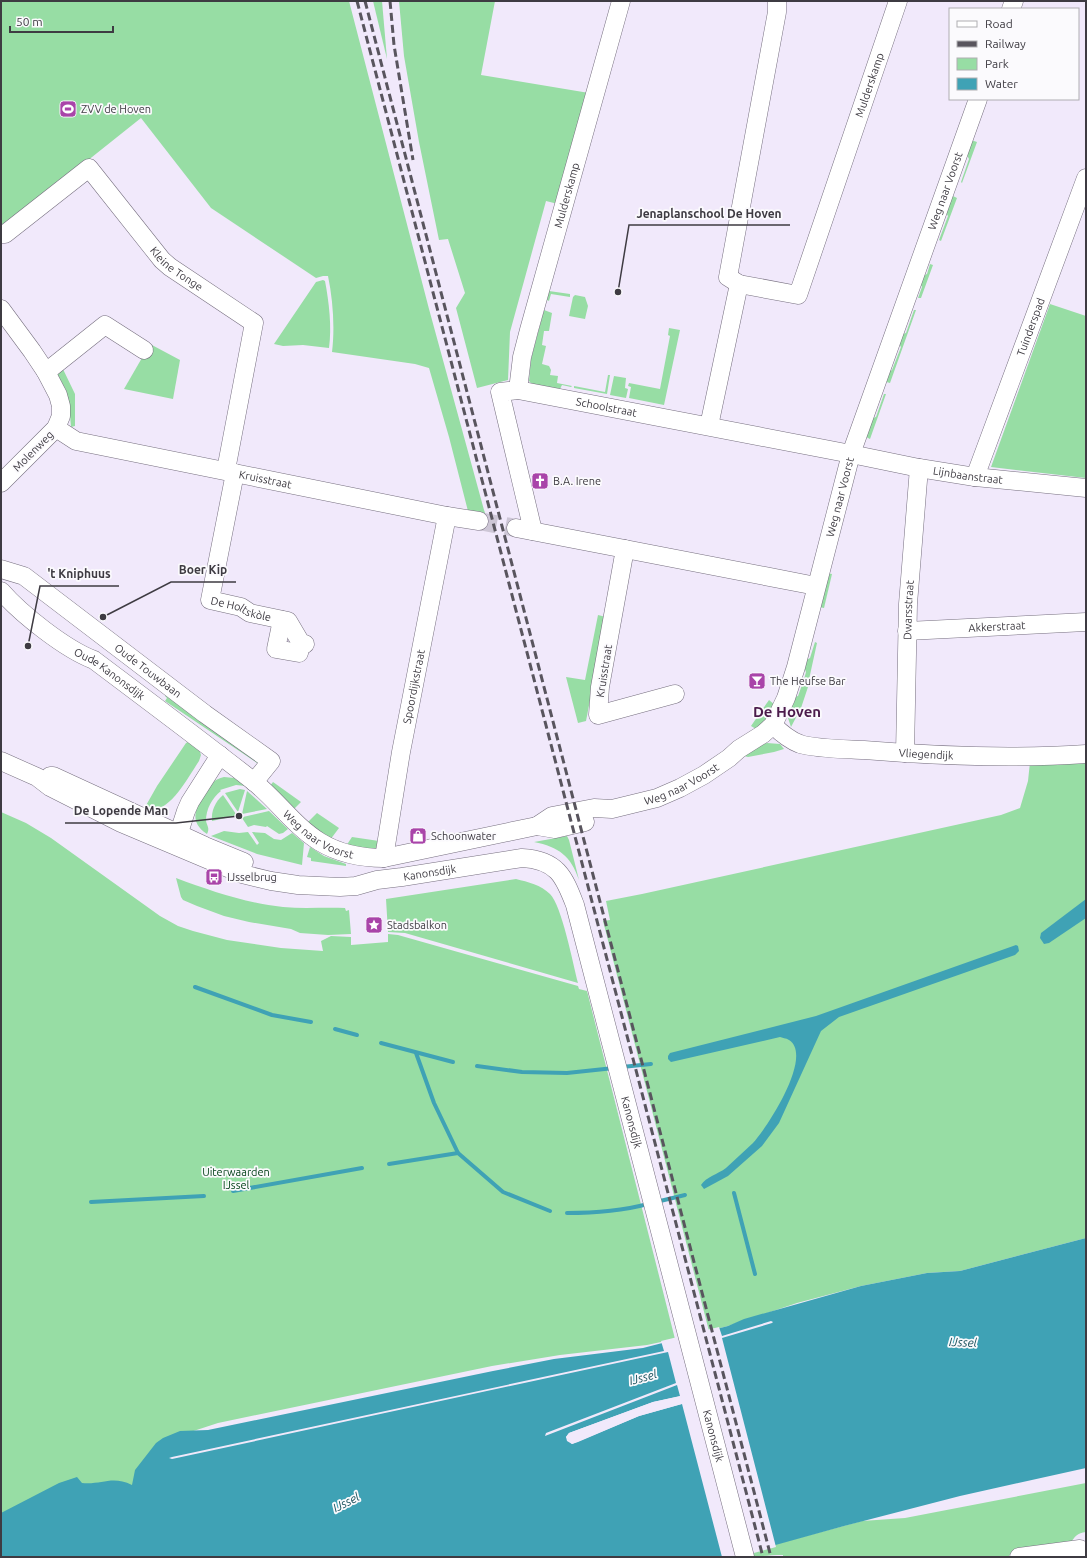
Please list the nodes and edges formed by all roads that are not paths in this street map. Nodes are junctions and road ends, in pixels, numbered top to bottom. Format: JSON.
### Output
{"nodes":[{"id":1,"x":621,"y":1,"type":"edge"},
{"id":2,"x":777,"y":1,"type":"edge"},
{"id":3,"x":898,"y":1,"type":"edge"},
{"id":4,"x":978,"y":100,"type":"edge"},
{"id":5,"x":1086,"y":178,"type":"edge"},
{"id":6,"x":1,"y":234,"type":"edge"},
{"id":7,"x":739,"y":284,"type":"junction"},
{"id":8,"x":1,"y":308,"type":"edge"},
{"id":9,"x":144,"y":350,"type":"dead end"},
{"id":10,"x":46,"y":372,"type":"junction"},
{"id":11,"x":518,"y":390,"type":"junction"},
{"id":12,"x":709,"y":426,"type":"junction"},
{"id":13,"x":56,"y":428,"type":"junction"},
{"id":14,"x":851,"y":454,"type":"junction"},
{"id":15,"x":919,"y":468,"type":"junction"},
{"id":16,"x":231,"y":471,"type":"junction"},
{"id":17,"x":975,"y":477,"type":"junction"},
{"id":18,"x":1,"y":483,"type":"edge"},
{"id":19,"x":1086,"y":488,"type":"edge"},
{"id":20,"x":447,"y":516,"type":"junction"},
{"id":21,"x":479,"y":521,"type":"tunnel mouth"},
{"id":22,"x":625,"y":549,"type":"junction"},
{"id":23,"x":1,"y":569,"type":"edge"},
{"id":24,"x":816,"y":586,"type":"junction"},
{"id":25,"x":1,"y":591,"type":"edge"},
{"id":26,"x":282,"y":620,"type":"junction"},
{"id":27,"x":1086,"y":622,"type":"edge"},
{"id":28,"x":907,"y":631,"type":"junction"},
{"id":29,"x":675,"y":694,"type":"dead end"},
{"id":30,"x":773,"y":725,"type":"junction"},
{"id":31,"x":905,"y":753,"type":"junction"},
{"id":32,"x":1086,"y":754,"type":"edge"},
{"id":33,"x":220,"y":755,"type":"junction"},
{"id":34,"x":1,"y":761,"type":"edge"},
{"id":35,"x":254,"y":782,"type":"junction"},
{"id":36,"x":176,"y":840,"type":"junction"},
{"id":37,"x":384,"y":858,"type":"junction"},
{"id":38,"x":1082,"y":1548,"type":"edge"},
{"id":39,"x":745,"y":1557,"type":"edge"},
{"id":40,"x":1020,"y":1557,"type":"edge"}],
"edges":[{"from":1,"to":11,"type":"street","name":"Mulderskamp"},
{"from":2,"to":7,"type":"street"},
{"from":3,"to":7,"type":"street","name":"Mulderskamp"},
{"from":4,"to":14,"type":"street","name":"Weg naar Voorst"},
{"from":5,"to":17,"type":"street","name":"Tuinderspad"},
{"from":6,"to":16,"type":"street","name":"Kleine Tonge"},
{"from":7,"to":12,"type":"street"},
{"from":8,"to":10,"type":"street","name":"Molenweg"},
{"from":9,"to":10,"type":"street"},
{"from":10,"to":13,"type":"street","name":"Molenweg"},
{"from":11,"to":12,"type":"street","name":"Schoolstraat"},
{"from":11,"to":22,"type":"street","name":"Schoolstraat"},
{"from":12,"to":14,"type":"street","name":"Schoolstraat"},
{"from":13,"to":16,"type":"street","name":"Kruisstraat"},
{"from":13,"to":18,"type":"street","name":"Molenweg"},
{"from":14,"to":15,"type":"street","name":"Lijnbaanstraat"},
{"from":14,"to":24,"type":"street","name":"Weg naar Voorst"},
{"from":15,"to":17,"type":"street","name":"Lijnbaanstraat"},
{"from":15,"to":28,"type":"street","name":"Dwarsstraat"},
{"from":16,"to":20,"type":"street","name":"Kruisstraat"},
{"from":16,"to":26,"type":"street","name":"De Holtskòle"},
{"from":17,"to":19,"type":"street","name":"Lijnbaanstraat"},
{"from":20,"to":21,"type":"street","name":"Kruisstraat"},
{"from":20,"to":37,"type":"street","name":"Spoordijkstraat"},
{"from":22,"to":24,"type":"street"},
{"from":22,"to":29,"type":"street","name":"Kruisstraat"},
{"from":23,"to":35,"type":"street","name":"Oude Touwbaan"},
{"from":24,"to":30,"type":"street","name":"Weg naar Voorst"},
{"from":25,"to":33,"type":"street","name":"Oude Kanonsdijk"},
{"from":26,"to":26,"type":"street","name":"De Holtskòle"},
{"from":27,"to":28,"type":"street","name":"Akkerstraat"},
{"from":28,"to":31,"type":"street","name":"Dwarsstraat"},
{"from":30,"to":31,"type":"street","name":"Vliegendijk"},
{"from":30,"to":37,"type":"street","name":"Weg naar Voorst"},
{"from":31,"to":32,"type":"street","name":"Vliegendijk"},
{"from":33,"to":35,"type":"street","name":"Weg naar Voorst"},
{"from":33,"to":36,"type":"street"},
{"from":34,"to":36,"type":"street","name":"Kanonsdijk"},
{"from":35,"to":37,"type":"street","name":"Weg naar Voorst"},
{"from":36,"to":39,"type":"street","name":"Kanonsdijk"},
{"from":38,"to":40,"type":"street"}]}
